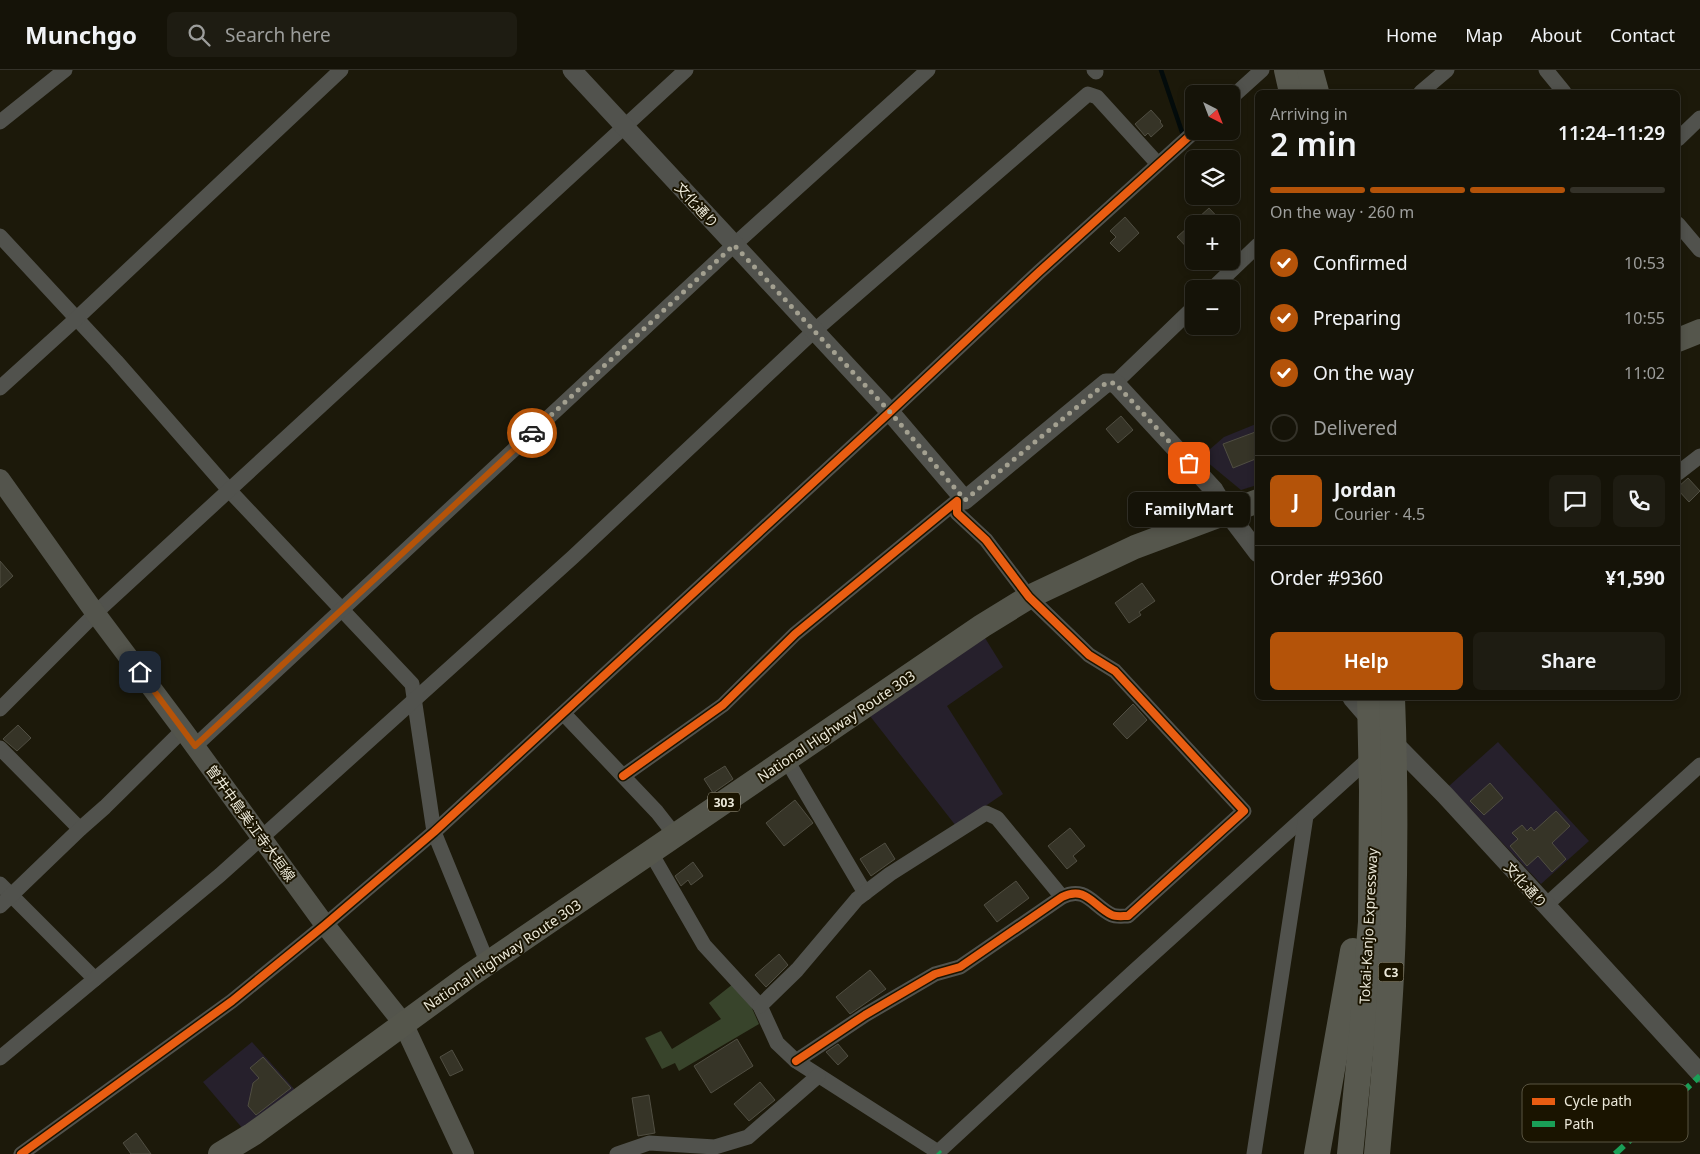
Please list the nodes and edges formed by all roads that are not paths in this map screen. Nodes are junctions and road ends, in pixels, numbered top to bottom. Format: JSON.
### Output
{"nodes":[{"id":1,"x":65,"y":70,"type":"edge"},
{"id":2,"x":341,"y":70,"type":"edge"},
{"id":3,"x":572,"y":70,"type":"edge"},
{"id":4,"x":686,"y":70,"type":"edge"},
{"id":5,"x":928,"y":70,"type":"edge"},
{"id":6,"x":1262,"y":70,"type":"edge"},
{"id":7,"x":1287,"y":70,"type":"edge"},
{"id":8,"x":1310,"y":70,"type":"edge"},
{"id":9,"x":1447,"y":70,"type":"edge"},
{"id":10,"x":1546,"y":70,"type":"edge"},
{"id":11,"x":1240,"y":90,"type":"edge"},
{"id":12,"x":1292,"y":90,"type":"edge"},
{"id":13,"x":1315,"y":90,"type":"edge"},
{"id":14,"x":1423,"y":90,"type":"edge"},
{"id":15,"x":1562,"y":90,"type":"edge"},
{"id":16,"x":1700,"y":118,"type":"edge"},
{"id":17,"x":0,"y":122,"type":"edge"},
{"id":18,"x":625,"y":127,"type":"junction"},
{"id":19,"x":1680,"y":137,"type":"edge"},
{"id":20,"x":1185,"y":140,"type":"edge"},
{"id":21,"x":1158,"y":164,"type":"junction"},
{"id":22,"x":1680,"y":226,"type":"edge"},
{"id":23,"x":0,"y":236,"type":"edge"},
{"id":24,"x":734,"y":245,"type":"junction"},
{"id":25,"x":1255,"y":248,"type":"edge"},
{"id":26,"x":1700,"y":250,"type":"edge"},
{"id":27,"x":1221,"y":280,"type":"edge"},
{"id":28,"x":1185,"y":316,"type":"edge"},
{"id":29,"x":76,"y":319,"type":"junction"},
{"id":30,"x":814,"y":331,"type":"junction"},
{"id":31,"x":1700,"y":331,"type":"edge"},
{"id":32,"x":1680,"y":339,"type":"edge"},
{"id":33,"x":1115,"y":383,"type":"junction"},
{"id":34,"x":0,"y":388,"type":"edge"},
{"id":35,"x":890,"y":412,"type":"junction"},
{"id":36,"x":1700,"y":456,"type":"edge"},
{"id":37,"x":1680,"y":471,"type":"edge"},
{"id":38,"x":0,"y":479,"type":"edge"},
{"id":39,"x":229,"y":490,"type":"junction"},
{"id":40,"x":1255,"y":502,"type":"edge"},
{"id":41,"x":1227,"y":512,"type":"junction"},
{"id":42,"x":1255,"y":549,"type":"edge"},
{"id":43,"x":1029,"y":597,"type":"junction"},
{"id":44,"x":341,"y":611,"type":"junction"},
{"id":45,"x":96,"y":614,"type":"junction"},
{"id":46,"x":414,"y":699,"type":"junction"},
{"id":47,"x":1354,"y":700,"type":"edge"},
{"id":48,"x":1370,"y":700,"type":"edge"},
{"id":49,"x":1392,"y":700,"type":"edge"},
{"id":50,"x":0,"y":709,"type":"edge"},
{"id":51,"x":564,"y":714,"type":"junction"},
{"id":52,"x":183,"y":730,"type":"junction"},
{"id":53,"x":1390,"y":739,"type":"junction"},
{"id":54,"x":195,"y":746,"type":"junction"},
{"id":55,"x":0,"y":748,"type":"edge"},
{"id":56,"x":786,"y":760,"type":"junction"},
{"id":57,"x":1700,"y":765,"type":"edge"},
{"id":58,"x":623,"y":776,"type":"junction"},
{"id":59,"x":1384,"y":790,"type":"junction"},
{"id":60,"x":1306,"y":816,"type":"junction"},
{"id":61,"x":80,"y":829,"type":"junction"},
{"id":62,"x":434,"y":832,"type":"junction"},
{"id":63,"x":675,"y":835,"type":"junction"},
{"id":64,"x":262,"y":836,"type":"junction"},
{"id":65,"x":1372,"y":840,"type":"junction"},
{"id":66,"x":651,"y":853,"type":"junction"},
{"id":67,"x":0,"y":884,"type":"edge"},
{"id":68,"x":865,"y":893,"type":"junction"},
{"id":69,"x":11,"y":896,"type":"junction"},
{"id":70,"x":1062,"y":897,"type":"junction"},
{"id":71,"x":0,"y":906,"type":"edge"},
{"id":72,"x":1546,"y":906,"type":"junction"},
{"id":73,"x":325,"y":925,"type":"junction"},
{"id":74,"x":488,"y":964,"type":"junction"},
{"id":75,"x":95,"y":979,"type":"junction"},
{"id":76,"x":760,"y":1006,"type":"junction"},
{"id":77,"x":403,"y":1023,"type":"junction"},
{"id":78,"x":0,"y":1058,"type":"edge"},
{"id":79,"x":796,"y":1062,"type":"junction"},
{"id":80,"x":1700,"y":1073,"type":"edge"},
{"id":81,"x":818,"y":1076,"type":"junction"},
{"id":82,"x":937,"y":1153,"type":"edge"},
{"id":83,"x":22,"y":1154,"type":"edge"},
{"id":84,"x":220,"y":1154,"type":"edge"},
{"id":85,"x":464,"y":1154,"type":"edge"},
{"id":86,"x":617,"y":1154,"type":"edge"},
{"id":87,"x":1254,"y":1154,"type":"edge"},
{"id":88,"x":1317,"y":1154,"type":"edge"},
{"id":89,"x":1350,"y":1154,"type":"edge"},
{"id":90,"x":1377,"y":1154,"type":"edge"}],
"edges":[{"from":1,"to":17,"type":"street"},
{"from":2,"to":29,"type":"street"},
{"from":3,"to":18,"type":"street","name":"文化通り"},
{"from":4,"to":18,"type":"street"},
{"from":5,"to":24,"type":"street"},
{"from":6,"to":11,"type":"street"},
{"from":7,"to":12,"type":"highway"},
{"from":8,"to":13,"type":"highway"},
{"from":9,"to":14,"type":"street"},
{"from":10,"to":15,"type":"street"},
{"from":16,"to":19,"type":"street"},
{"from":18,"to":24,"type":"street","name":"文化通り"},
{"from":18,"to":39,"type":"street"},
{"from":20,"to":21,"type":"street"},
{"from":21,"to":30,"type":"street"},
{"from":21,"to":35,"type":"street"},
{"from":22,"to":26,"type":"street"},
{"from":23,"to":29,"type":"street"},
{"from":24,"to":30,"type":"street","name":"文化通り"},
{"from":24,"to":44,"type":"street"},
{"from":25,"to":27,"type":"street"},
{"from":28,"to":33,"type":"street"},
{"from":29,"to":34,"type":"street"},
{"from":29,"to":39,"type":"street"},
{"from":30,"to":35,"type":"street","name":"文化通り"},
{"from":30,"to":46,"type":"street"},
{"from":31,"to":32,"type":"highway"},
{"from":33,"to":35,"type":"street","name":"文化通り"},
{"from":33,"to":41,"type":"street"},
{"from":35,"to":51,"type":"street"},
{"from":36,"to":37,"type":"street"},
{"from":38,"to":45,"type":"main road","name":"曽井中島美江寺大垣線"},
{"from":39,"to":44,"type":"street"},
{"from":39,"to":45,"type":"street"},
{"from":40,"to":41,"type":"highway","name":"National Highway Route 303","number":"303"},
{"from":41,"to":42,"type":"street"},
{"from":41,"to":43,"type":"highway","name":"National Highway Route 303","number":"303"},
{"from":43,"to":56,"type":"highway","name":"National Highway Route 303","number":"303"},
{"from":43,"to":58,"type":"street"},
{"from":43,"to":70,"type":"street"},
{"from":44,"to":46,"type":"street"},
{"from":44,"to":54,"type":"street"},
{"from":45,"to":50,"type":"street"},
{"from":45,"to":52,"type":"main road","name":"曽井中島美江寺大垣線"},
{"from":46,"to":62,"type":"street"},
{"from":46,"to":64,"type":"street"},
{"from":47,"to":53,"type":"street","name":"文化通り"},
{"from":48,"to":59,"type":"highway","name":"Tokai-Kanjo Expressway","number":"C3"},
{"from":49,"to":59,"type":"highway","name":"Tokai-Kanjo Expressway","number":"C3"},
{"from":51,"to":58,"type":"street"},
{"from":51,"to":62,"type":"street"},
{"from":52,"to":54,"type":"main road","name":"曽井中島美江寺大垣線"},
{"from":52,"to":61,"type":"street"},
{"from":53,"to":60,"type":"street"},
{"from":53,"to":72,"type":"street","name":"文化通り"},
{"from":54,"to":64,"type":"main road","name":"曽井中島美江寺大垣線"},
{"from":55,"to":61,"type":"street"},
{"from":56,"to":63,"type":"highway","name":"National Highway Route 303","number":"303"},
{"from":56,"to":68,"type":"street"},
{"from":57,"to":72,"type":"street"},
{"from":58,"to":63,"type":"street"},
{"from":59,"to":65,"type":"highway","name":"Tokai-Kanjo Expressway","number":"C3"},
{"from":59,"to":90,"type":"highway","name":"Tokai-Kanjo Expressway","number":"C3"},
{"from":60,"to":82,"type":"street"},
{"from":60,"to":87,"type":"street"},
{"from":61,"to":69,"type":"street"},
{"from":62,"to":73,"type":"street"},
{"from":62,"to":74,"type":"street"},
{"from":63,"to":66,"type":"highway","name":"National Highway Route 303","number":"303"},
{"from":64,"to":73,"type":"main road","name":"曽井中島美江寺大垣線"},
{"from":64,"to":75,"type":"street"},
{"from":65,"to":88,"type":"highway"},
{"from":65,"to":89,"type":"highway","name":"Tokai-Kanjo Expressway","number":"C3"},
{"from":66,"to":74,"type":"highway","name":"National Highway Route 303","number":"303"},
{"from":66,"to":76,"type":"street"},
{"from":67,"to":69,"type":"street"},
{"from":68,"to":70,"type":"street"},
{"from":68,"to":76,"type":"street"},
{"from":69,"to":71,"type":"street"},
{"from":69,"to":75,"type":"street"},
{"from":70,"to":79,"type":"street"},
{"from":72,"to":80,"type":"street","name":"文化通り"},
{"from":73,"to":77,"type":"main road","name":"曽井中島美江寺大垣線"},
{"from":73,"to":83,"type":"street"},
{"from":74,"to":77,"type":"highway","name":"National Highway Route 303","number":"303"},
{"from":75,"to":78,"type":"street"},
{"from":76,"to":79,"type":"street"},
{"from":77,"to":84,"type":"highway","name":"National Highway Route 303","number":"303"},
{"from":77,"to":85,"type":"main road","name":"曽井中島美江寺大垣線"},
{"from":79,"to":81,"type":"street"},
{"from":81,"to":82,"type":"street"},
{"from":81,"to":86,"type":"street"}]}
